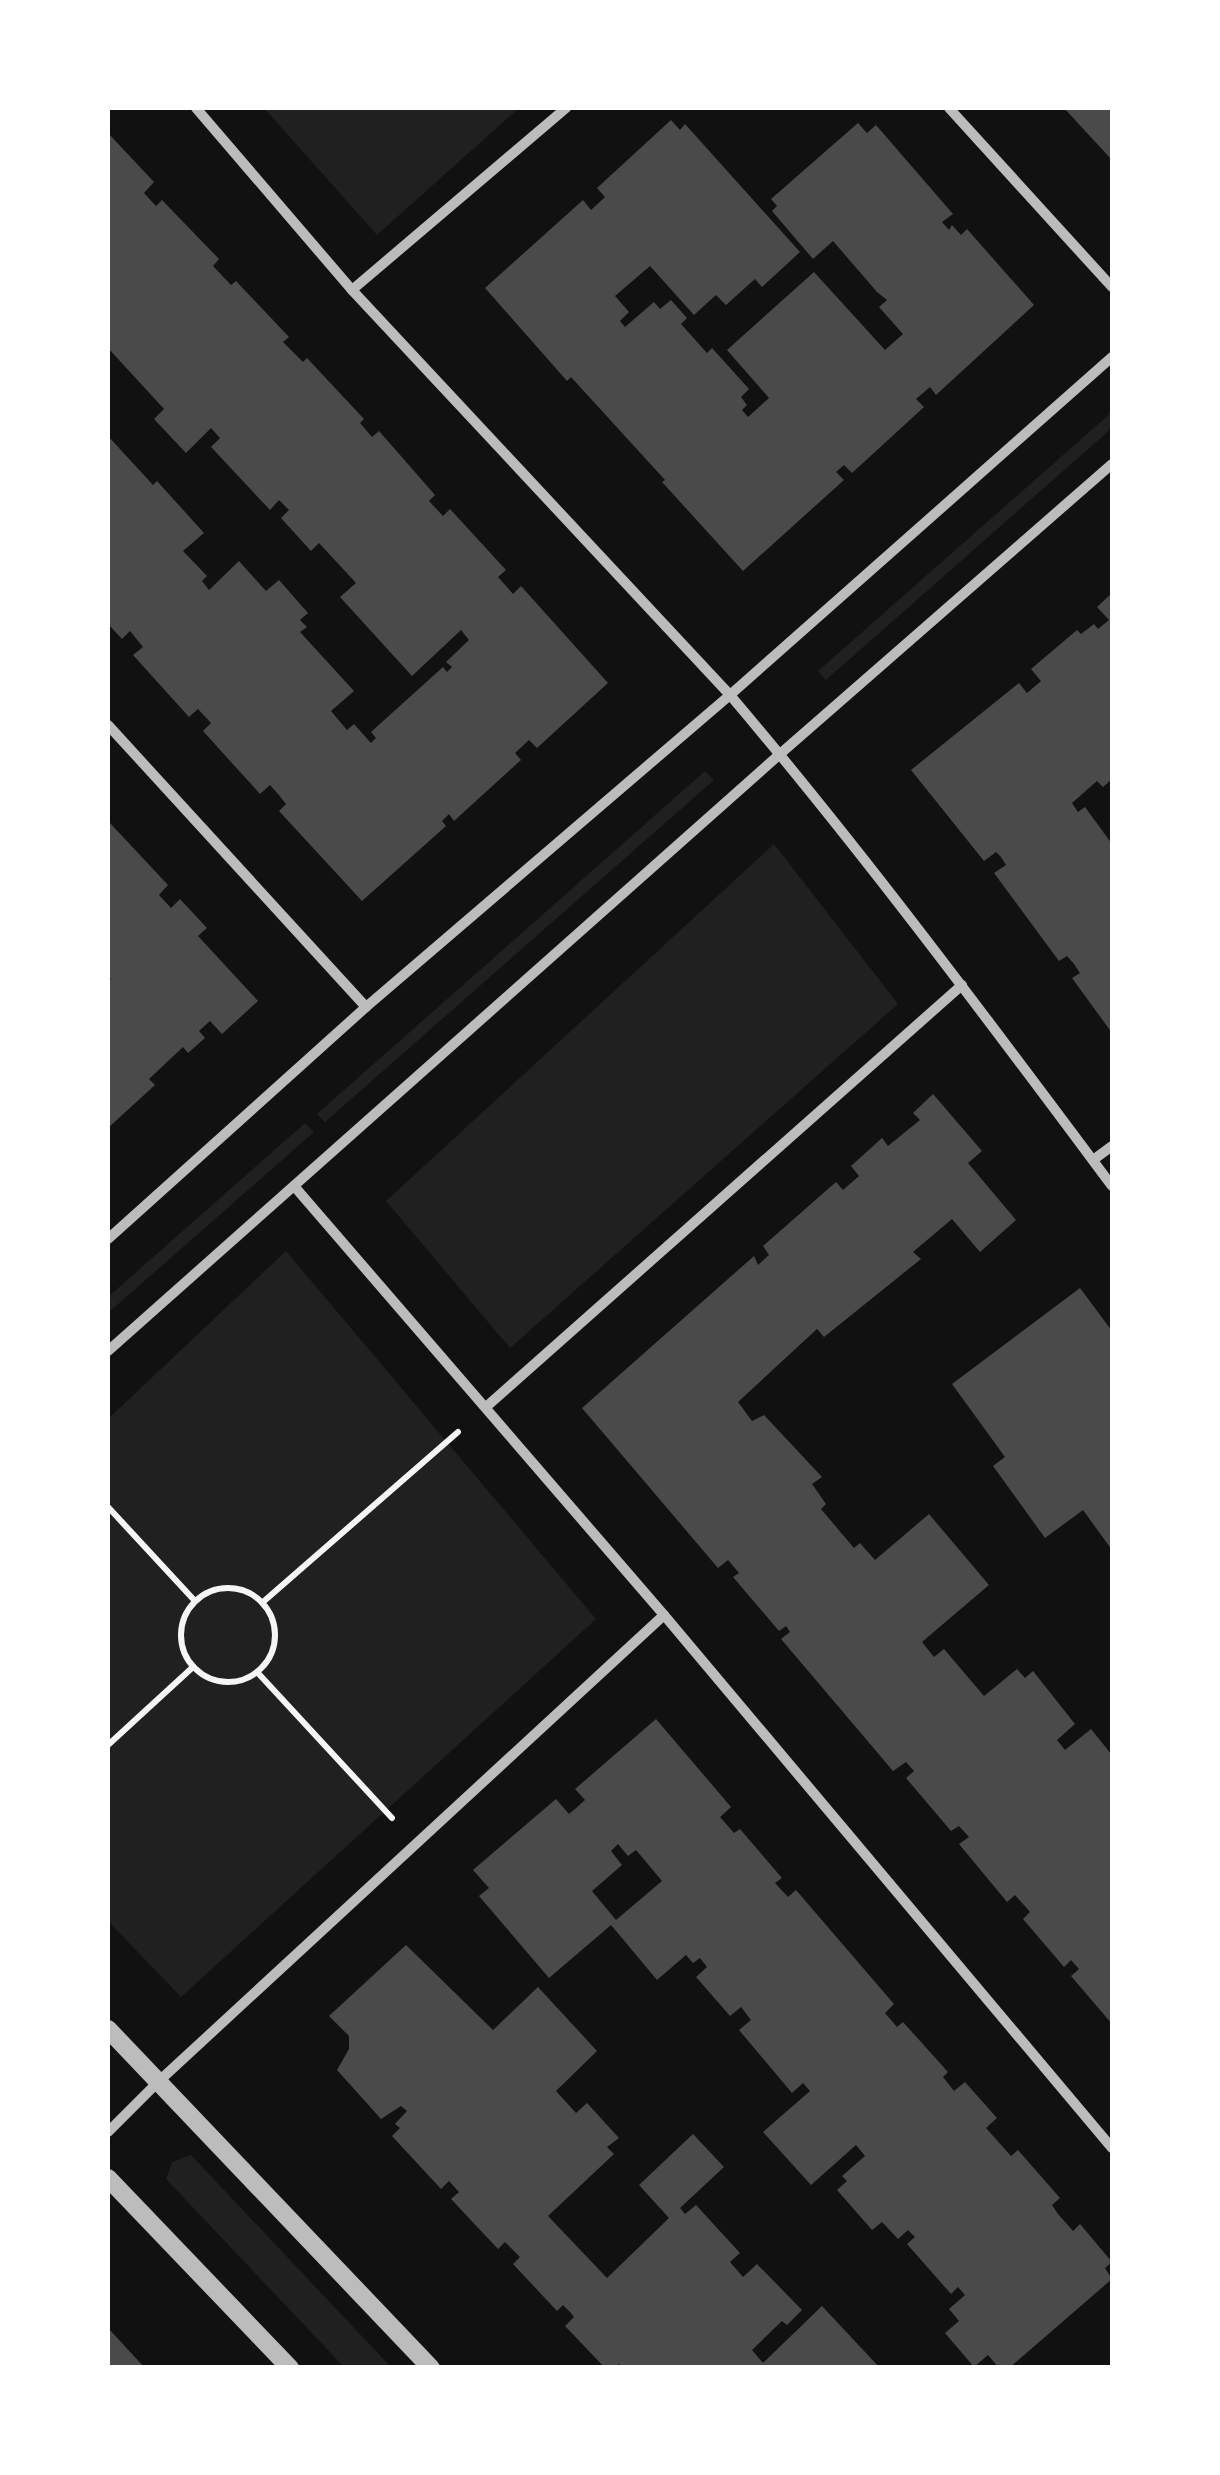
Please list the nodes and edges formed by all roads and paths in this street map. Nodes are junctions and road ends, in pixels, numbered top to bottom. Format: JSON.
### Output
{"nodes":[{"id":1,"x":196,"y":108,"type":"edge"},
{"id":2,"x":566,"y":108,"type":"edge"},
{"id":3,"x":949,"y":108,"type":"edge"},
{"id":4,"x":1112,"y":287,"type":"edge"},
{"id":5,"x":352,"y":290,"type":"junction"},
{"id":6,"x":1112,"y":357,"type":"edge"},
{"id":7,"x":1112,"y":464,"type":"edge"},
{"id":8,"x":730,"y":695,"type":"junction"},
{"id":9,"x":108,"y":725,"type":"edge"},
{"id":10,"x":780,"y":754,"type":"junction"},
{"id":11,"x":962,"y":986,"type":"junction"},
{"id":12,"x":366,"y":1007,"type":"junction"},
{"id":13,"x":1112,"y":1146,"type":"edge"},
{"id":14,"x":1093,"y":1160,"type":"junction"},
{"id":15,"x":294,"y":1186,"type":"junction"},
{"id":16,"x":1112,"y":1186,"type":"edge"},
{"id":17,"x":108,"y":1239,"type":"edge"},
{"id":18,"x":108,"y":1351,"type":"edge"},
{"id":19,"x":486,"y":1408,"type":"junction"},
{"id":20,"x":108,"y":1507,"type":"edge"},
{"id":21,"x":195,"y":1601,"type":"junction"},
{"id":22,"x":263,"y":1602,"type":"junction"},
{"id":23,"x":664,"y":1615,"type":"junction"},
{"id":24,"x":193,"y":1667,"type":"junction"},
{"id":25,"x":257,"y":1672,"type":"junction"},
{"id":26,"x":108,"y":1745,"type":"edge"},
{"id":27,"x":416,"y":1844,"type":"junction"},
{"id":28,"x":108,"y":2029,"type":"edge"},
{"id":29,"x":158,"y":2082,"type":"junction"},
{"id":30,"x":108,"y":2132,"type":"edge"},
{"id":31,"x":1112,"y":2148,"type":"edge"},
{"id":32,"x":108,"y":2178,"type":"edge"},
{"id":33,"x":290,"y":2368,"type":"edge"},
{"id":34,"x":432,"y":2368,"type":"edge"}],
"edges":[{"from":1,"to":5,"type":"street"},
{"from":2,"to":5,"type":"street"},
{"from":3,"to":4,"type":"street"},
{"from":5,"to":8,"type":"street"},
{"from":6,"to":8,"type":"street"},
{"from":7,"to":10,"type":"street"},
{"from":8,"to":10,"type":"street"},
{"from":8,"to":12,"type":"street"},
{"from":9,"to":12,"type":"street"},
{"from":10,"to":11,"type":"street"},
{"from":10,"to":15,"type":"street"},
{"from":11,"to":14,"type":"street"},
{"from":11,"to":19,"type":"street"},
{"from":12,"to":17,"type":"street"},
{"from":13,"to":14,"type":"street"},
{"from":14,"to":16,"type":"street"},
{"from":15,"to":18,"type":"street"},
{"from":15,"to":19,"type":"street"},
{"from":19,"to":22,"type":"path"},
{"from":19,"to":23,"type":"street"},
{"from":20,"to":21,"type":"path"},
{"from":21,"to":22,"type":"path"},
{"from":21,"to":24,"type":"path"},
{"from":22,"to":25,"type":"path"},
{"from":23,"to":27,"type":"street"},
{"from":23,"to":31,"type":"street"},
{"from":24,"to":25,"type":"path"},
{"from":24,"to":26,"type":"path"},
{"from":25,"to":27,"type":"path"},
{"from":27,"to":29,"type":"street"},
{"from":28,"to":29,"type":"street"},
{"from":29,"to":30,"type":"street"},
{"from":29,"to":34,"type":"street"},
{"from":32,"to":33,"type":"street"}]}
